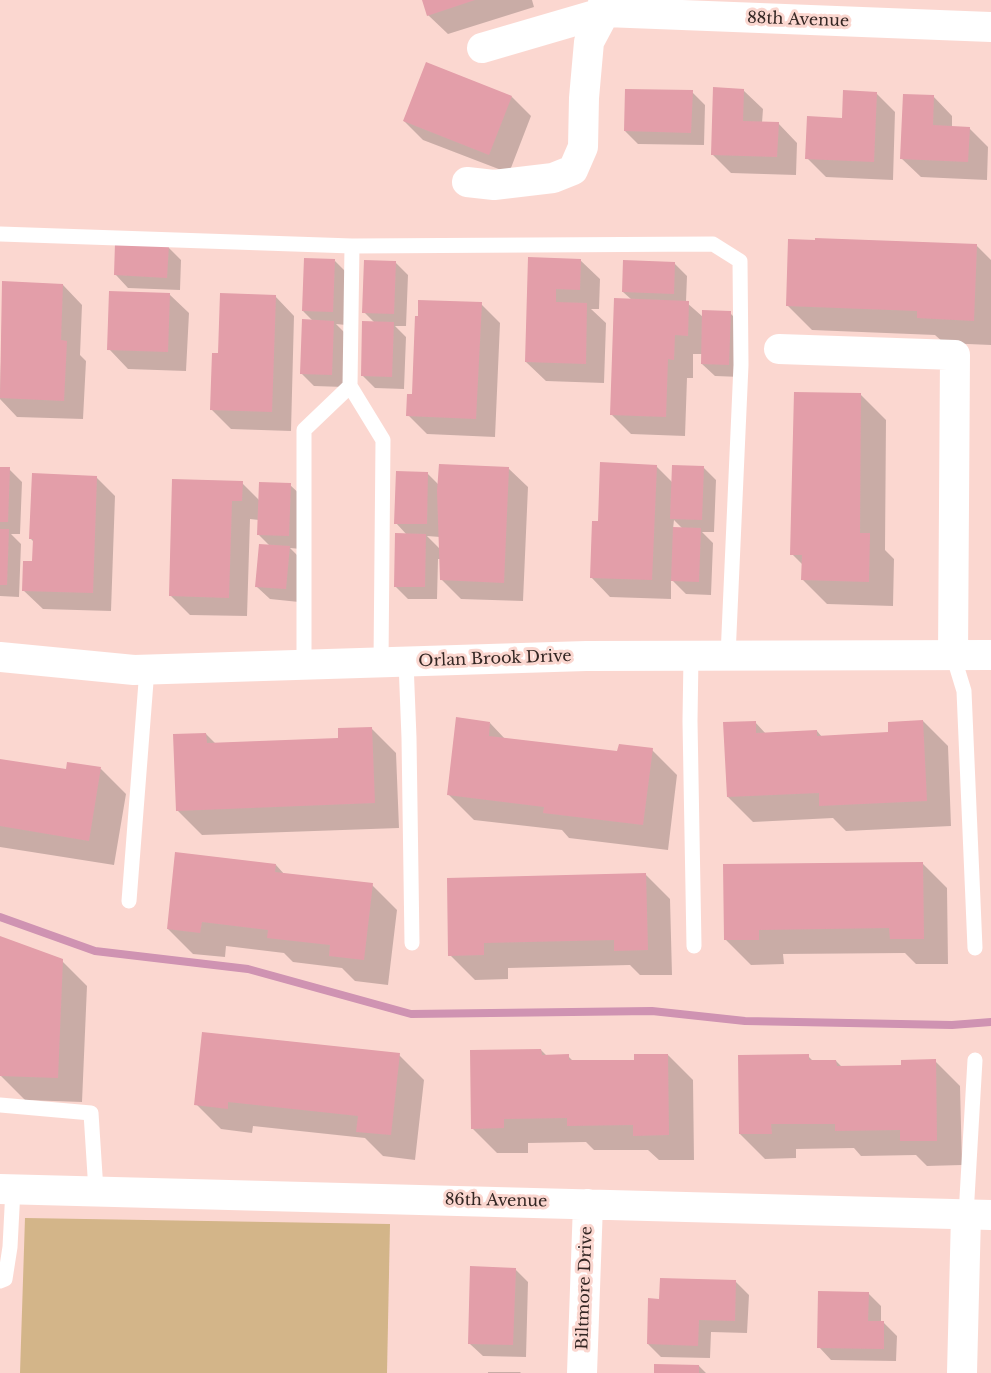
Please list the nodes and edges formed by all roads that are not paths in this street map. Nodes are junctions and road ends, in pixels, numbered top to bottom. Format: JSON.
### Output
{"nodes":[{"id":1,"x":604,"y":6,"type":"edge"},
{"id":2,"x":779,"y":10,"type":"edge"},
{"id":3,"x":991,"y":27,"type":"edge"},
{"id":4,"x":482,"y":48,"type":"dead end"},
{"id":5,"x":467,"y":183,"type":"dead end"},
{"id":6,"x":0,"y":234,"type":"edge"},
{"id":7,"x":352,"y":246,"type":"junction"},
{"id":8,"x":779,"y":349,"type":"dead end"},
{"id":9,"x":350,"y":386,"type":"junction"},
{"id":10,"x":953,"y":655,"type":"junction"},
{"id":11,"x":991,"y":655,"type":"edge"},
{"id":12,"x":691,"y":656,"type":"junction"},
{"id":13,"x":728,"y":656,"type":"junction"},
{"id":14,"x":0,"y":657,"type":"edge"},
{"id":15,"x":394,"y":662,"type":"junction"},
{"id":16,"x":304,"y":665,"type":"junction"},
{"id":17,"x":147,"y":669,"type":"junction"},
{"id":18,"x":129,"y":901,"type":"dead end"},
{"id":19,"x":412,"y":943,"type":"dead end"},
{"id":20,"x":694,"y":946,"type":"dead end"},
{"id":21,"x":975,"y":948,"type":"dead end"},
{"id":22,"x":975,"y":1060,"type":"dead end"},
{"id":23,"x":0,"y":1105,"type":"edge"},
{"id":24,"x":7,"y":1189,"type":"edge"},
{"id":25,"x":96,"y":1191,"type":"junction"},
{"id":26,"x":588,"y":1204,"type":"junction"},
{"id":27,"x":979,"y":1215,"type":"edge"},
{"id":28,"x":0,"y":1281,"type":"edge"},
{"id":29,"x":582,"y":1373,"type":"edge"},
{"id":30,"x":962,"y":1373,"type":"edge"}],
"edges":[{"from":1,"to":2,"type":"street","name":"88th Avenue"},
{"from":1,"to":4,"type":"street","name":"88th Avenue"},
{"from":1,"to":5,"type":"street"},
{"from":2,"to":3,"type":"street","name":"88th Avenue"},
{"from":6,"to":7,"type":"lane"},
{"from":7,"to":9,"type":"lane"},
{"from":7,"to":13,"type":"lane"},
{"from":8,"to":10,"type":"street"},
{"from":9,"to":15,"type":"lane"},
{"from":9,"to":16,"type":"lane"},
{"from":10,"to":11,"type":"street","name":"Orlan Brook Drive"},
{"from":10,"to":13,"type":"street","name":"Orlan Brook Drive"},
{"from":10,"to":21,"type":"lane"},
{"from":12,"to":13,"type":"street","name":"Orlan Brook Drive"},
{"from":12,"to":15,"type":"street","name":"Orlan Brook Drive"},
{"from":12,"to":20,"type":"lane"},
{"from":14,"to":17,"type":"street","name":"Orlan Brook Drive"},
{"from":15,"to":16,"type":"street","name":"Orlan Brook Drive"},
{"from":15,"to":19,"type":"lane"},
{"from":16,"to":17,"type":"street","name":"Orlan Brook Drive"},
{"from":17,"to":18,"type":"lane"},
{"from":22,"to":27,"type":"lane"},
{"from":23,"to":25,"type":"lane"},
{"from":24,"to":25,"type":"street","name":"86th Avenue"},
{"from":24,"to":28,"type":"lane"},
{"from":25,"to":26,"type":"street","name":"86th Avenue"},
{"from":26,"to":27,"type":"street","name":"86th Avenue"},
{"from":26,"to":29,"type":"street","name":"Biltmore Drive"},
{"from":27,"to":30,"type":"street"}]}
